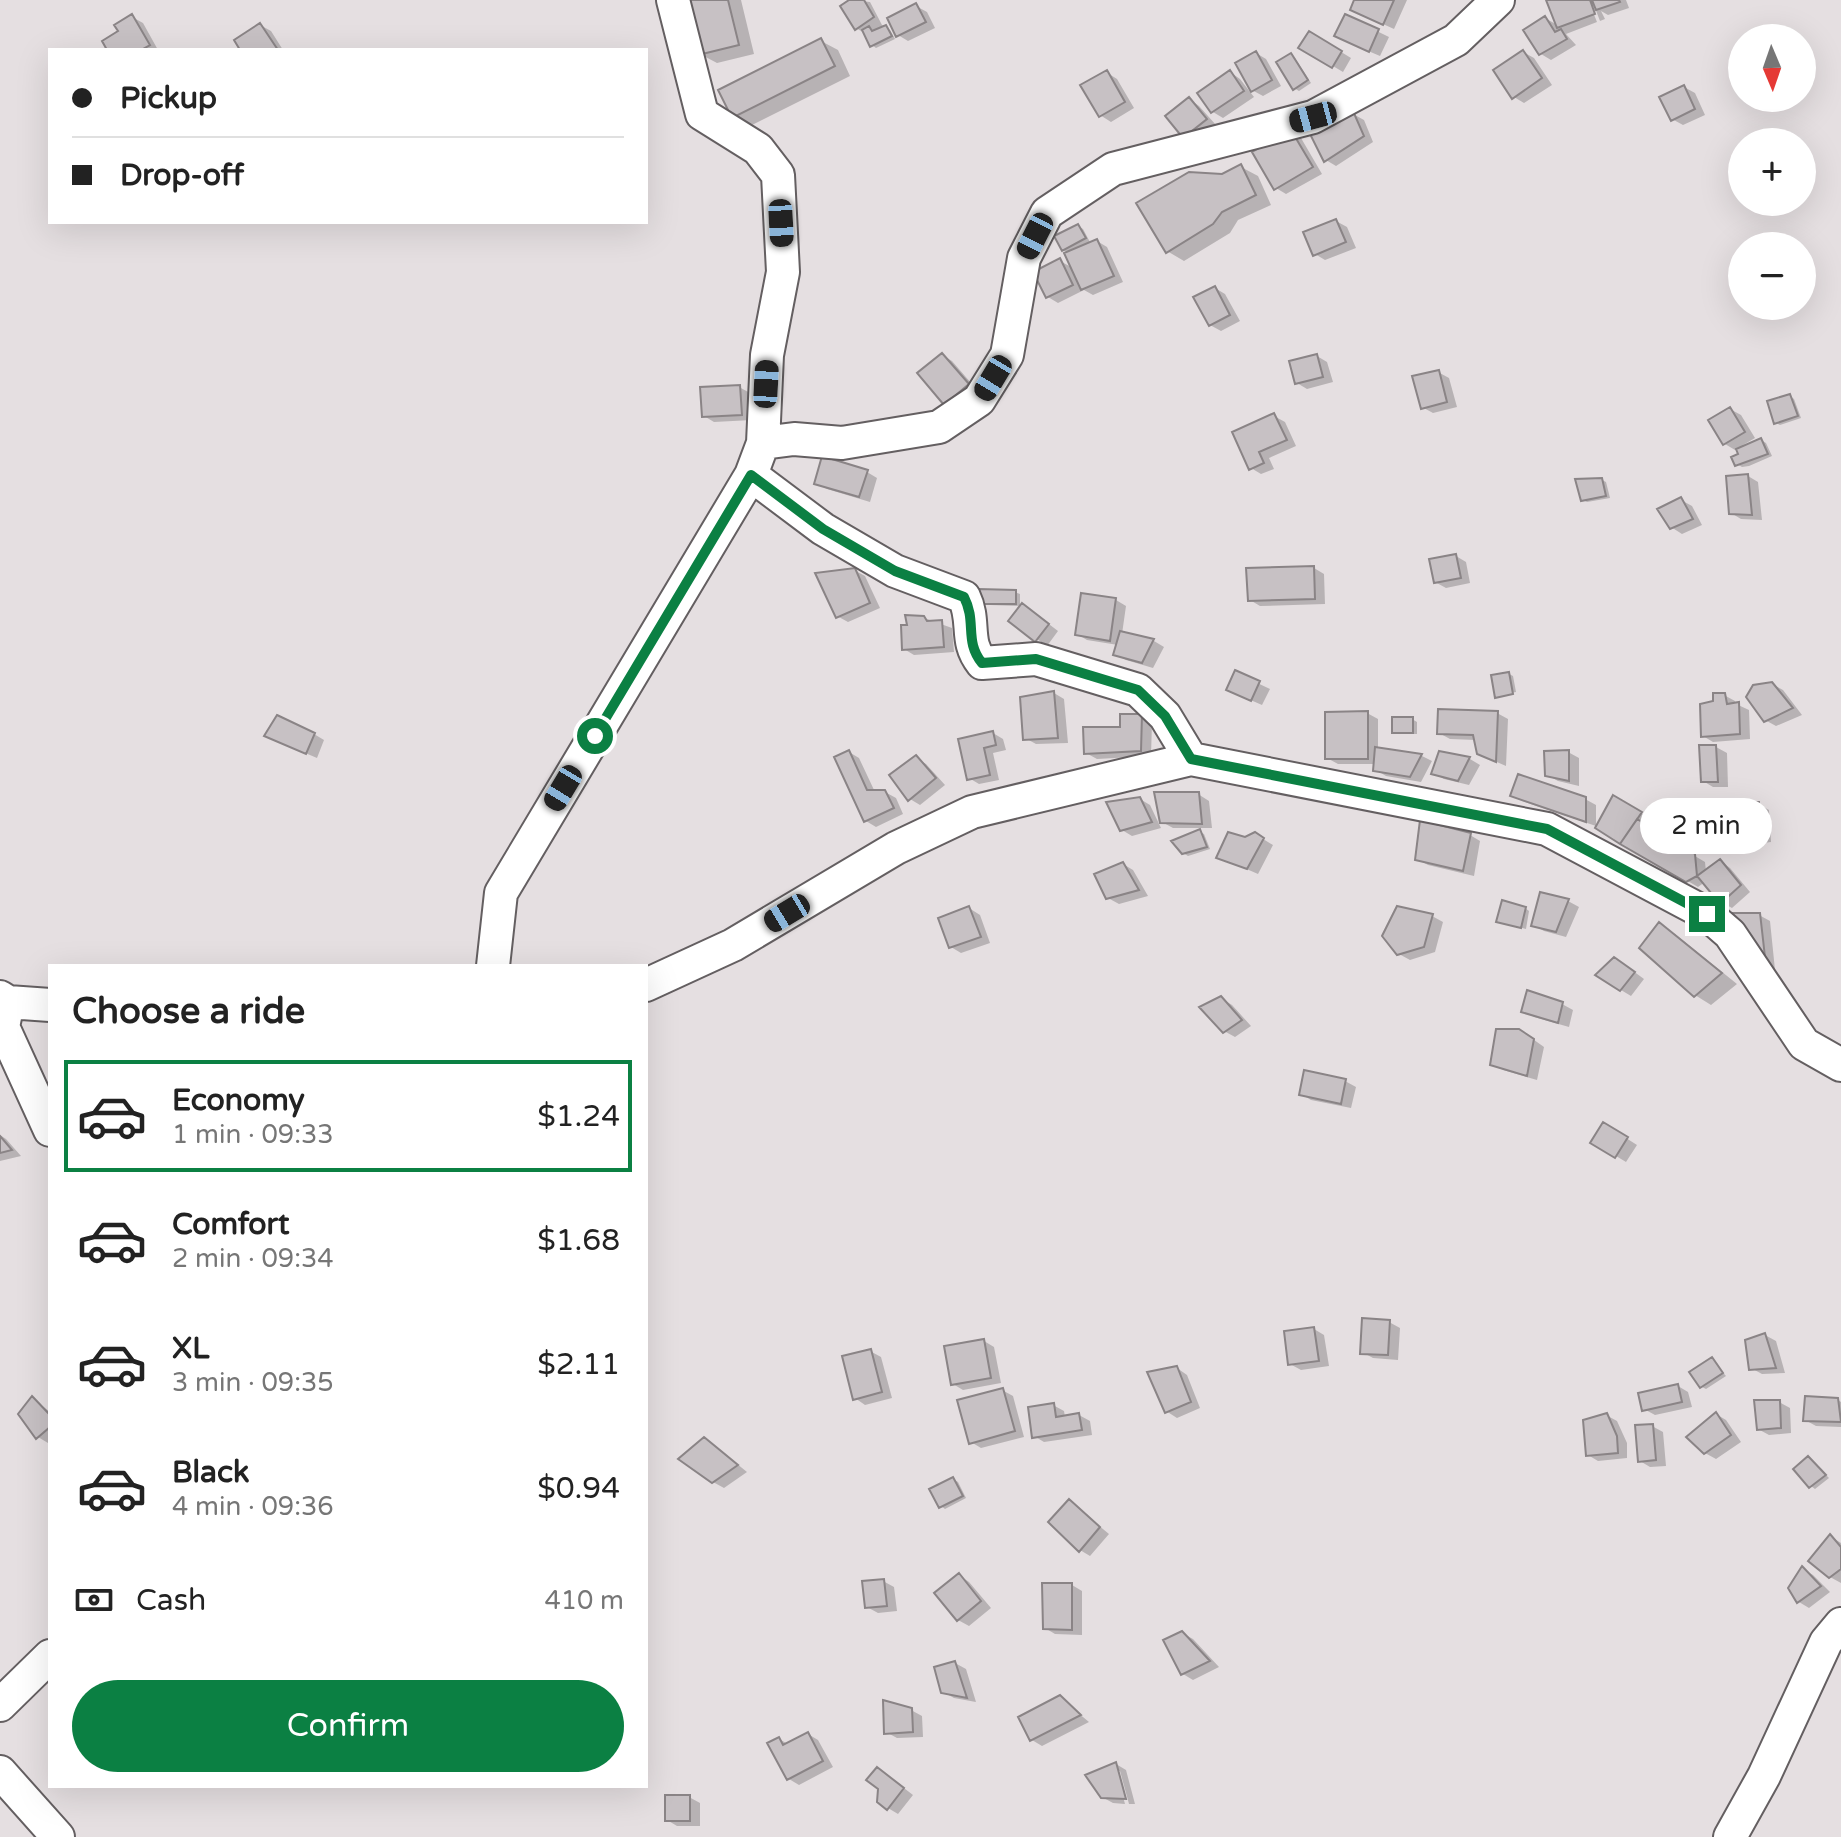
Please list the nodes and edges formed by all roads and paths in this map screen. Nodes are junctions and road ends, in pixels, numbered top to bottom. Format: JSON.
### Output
{"nodes":[{"id":1,"x":673,"y":0,"type":"edge"},
{"id":2,"x":1498,"y":0,"type":"edge"},
{"id":3,"x":763,"y":443,"type":"junction"},
{"id":4,"x":751,"y":475,"type":"junction"},
{"id":5,"x":1191,"y":759,"type":"junction"},
{"id":6,"x":493,"y":964,"type":"edge"},
{"id":7,"x":648,"y":984,"type":"edge"},
{"id":8,"x":4,"y":999,"type":"edge"},
{"id":9,"x":48,"y":1005,"type":"edge"},
{"id":10,"x":1841,"y":1065,"type":"edge"},
{"id":11,"x":48,"y":1126,"type":"edge"},
{"id":12,"x":1841,"y":1624,"type":"edge"},
{"id":13,"x":48,"y":1658,"type":"edge"},
{"id":14,"x":0,"y":1705,"type":"edge"},
{"id":15,"x":0,"y":1772,"type":"edge"},
{"id":16,"x":58,"y":1837,"type":"edge"},
{"id":17,"x":1730,"y":1837,"type":"edge"}],
"edges":[{"from":1,"to":3,"type":"street"},
{"from":2,"to":3,"type":"street"},
{"from":3,"to":4,"type":"street"},
{"from":4,"to":5,"type":"street"},
{"from":4,"to":6,"type":"street"},
{"from":5,"to":7,"type":"street"},
{"from":5,"to":10,"type":"street"},
{"from":8,"to":9,"type":"street"},
{"from":8,"to":11,"type":"street"},
{"from":12,"to":17,"type":"street"},
{"from":13,"to":14,"type":"street"},
{"from":15,"to":16,"type":"street"}]}
